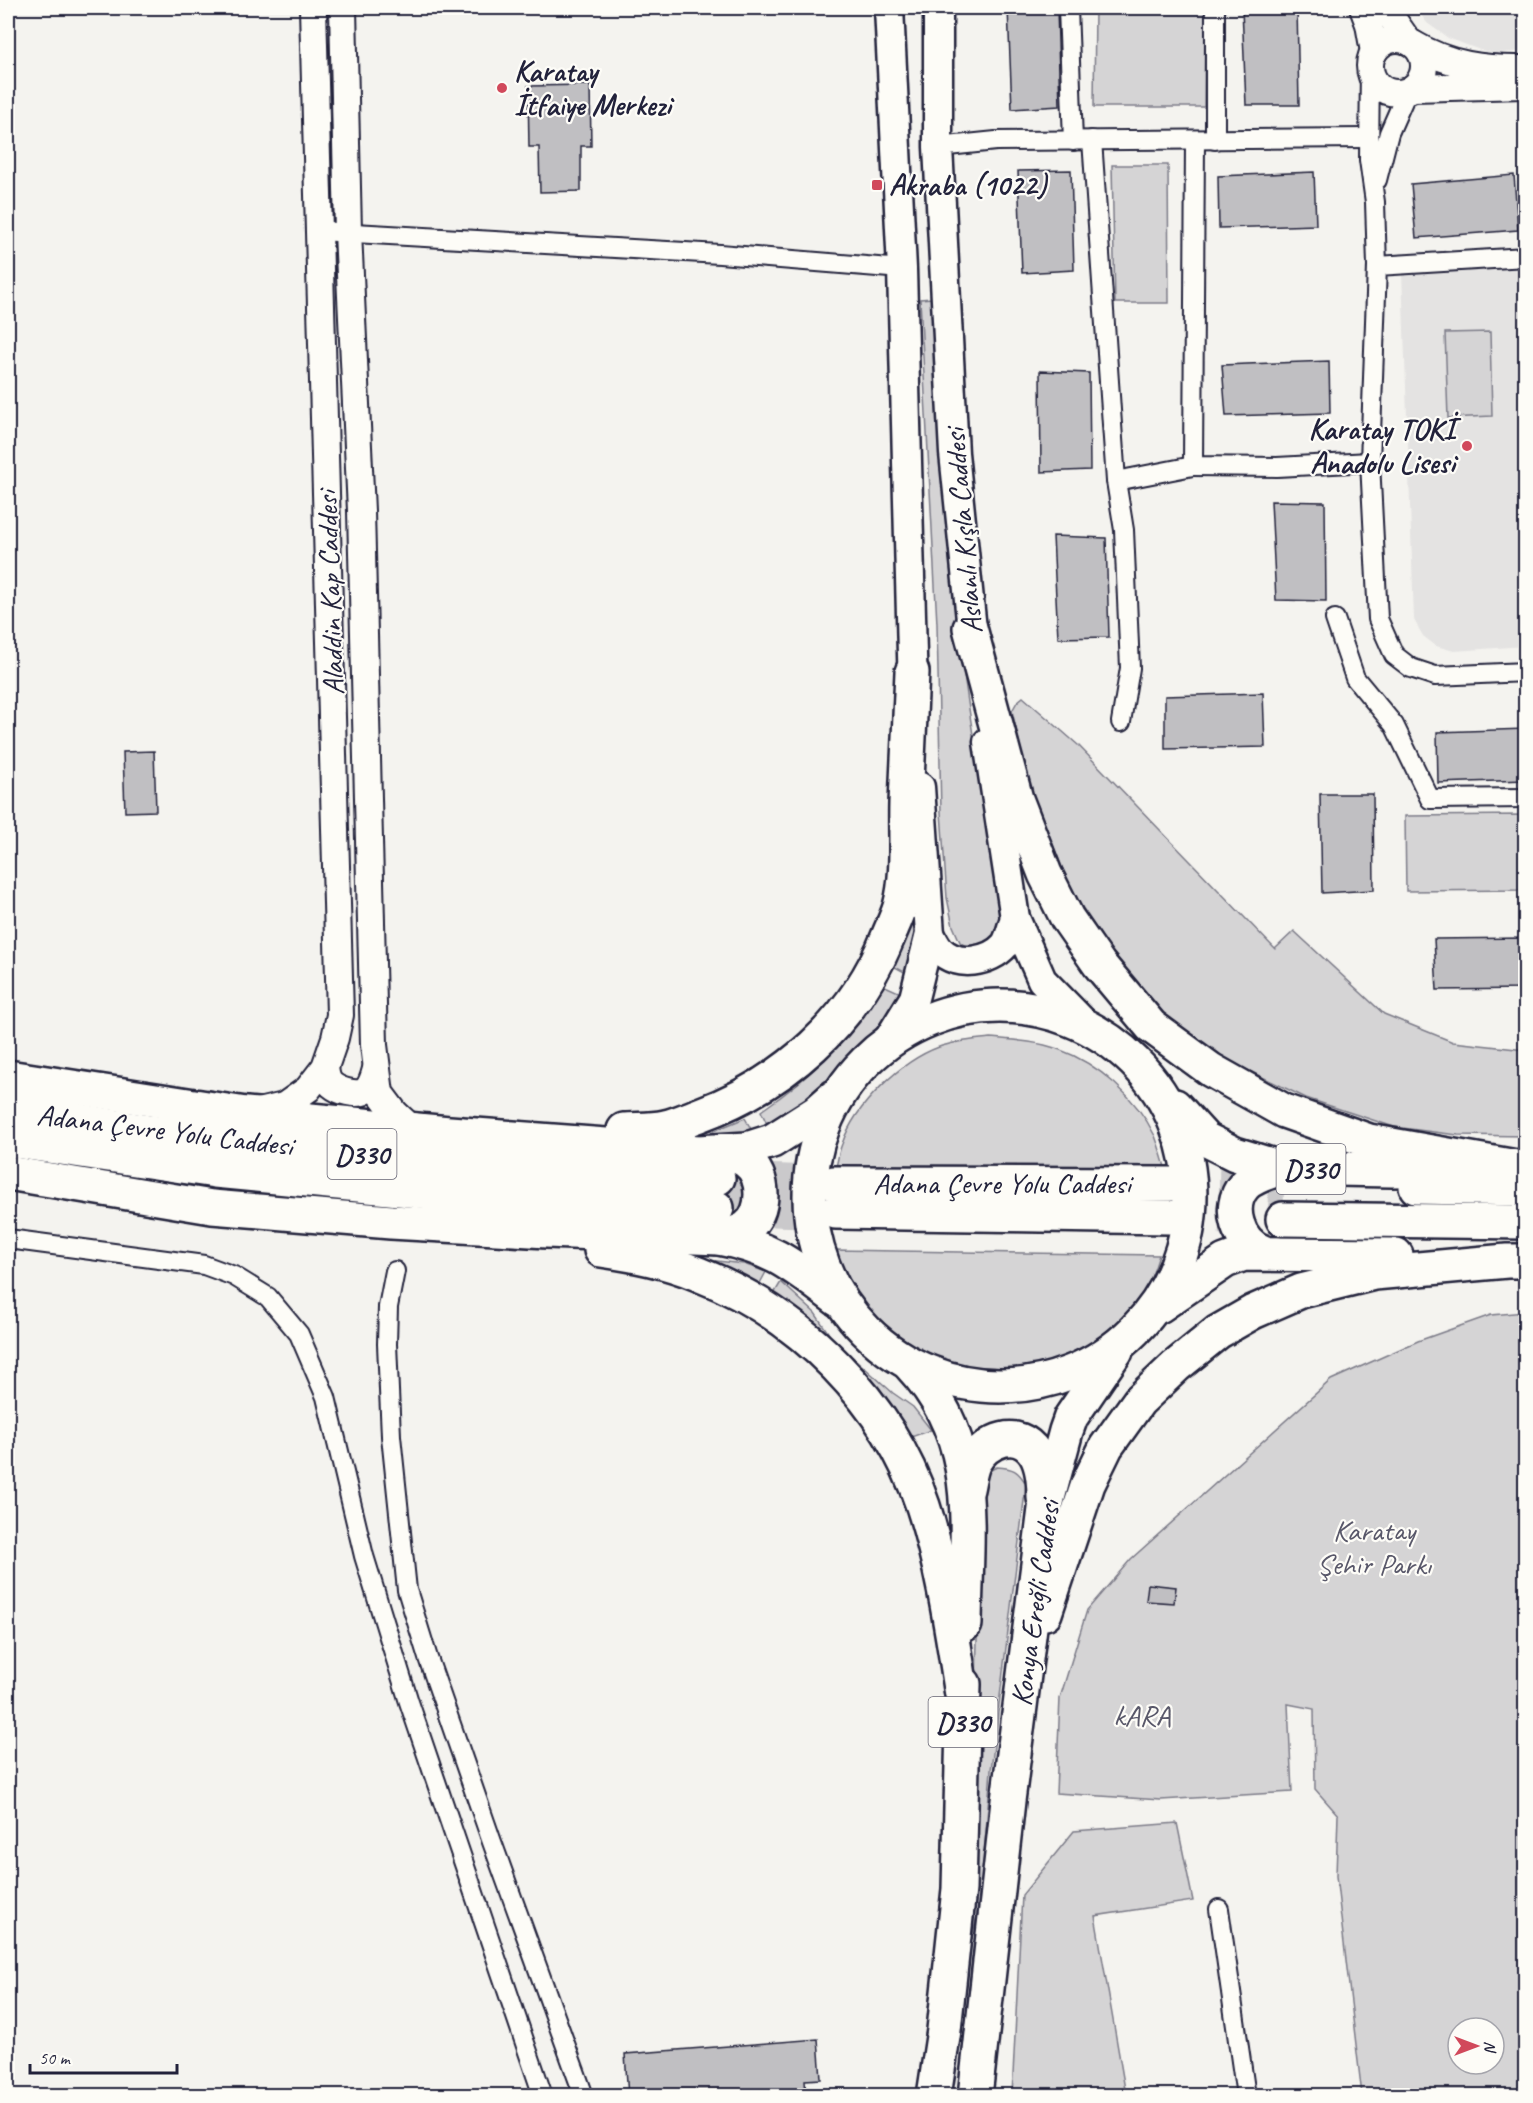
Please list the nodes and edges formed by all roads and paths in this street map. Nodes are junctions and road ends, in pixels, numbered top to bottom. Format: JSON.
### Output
{"nodes":[{"id":1,"x":313,"y":8,"type":"edge"},
{"id":2,"x":343,"y":8,"type":"edge"},
{"id":3,"x":889,"y":8,"type":"edge"},
{"id":4,"x":1068,"y":8,"type":"edge"},
{"id":5,"x":1215,"y":8,"type":"edge"},
{"id":6,"x":1363,"y":8,"type":"edge"},
{"id":7,"x":1385,"y":8,"type":"edge"},
{"id":8,"x":939,"y":10,"type":"edge"},
{"id":9,"x":1410,"y":43,"type":"junction"},
{"id":10,"x":1372,"y":59,"type":"junction"},
{"id":11,"x":1526,"y":69,"type":"edge"},
{"id":12,"x":1526,"y":85,"type":"edge"},
{"id":13,"x":1410,"y":90,"type":"junction"},
{"id":14,"x":1369,"y":138,"type":"junction"},
{"id":15,"x":1092,"y":140,"type":"junction"},
{"id":16,"x":1195,"y":140,"type":"junction"},
{"id":17,"x":1215,"y":140,"type":"junction"},
{"id":18,"x":1073,"y":141,"type":"junction"},
{"id":19,"x":938,"y":147,"type":"junction"},
{"id":20,"x":1375,"y":202,"type":"junction"},
{"id":21,"x":319,"y":231,"type":"junction"},
{"id":22,"x":348,"y":232,"type":"junction"},
{"id":23,"x":1526,"y":257,"type":"edge"},
{"id":24,"x":1377,"y":266,"type":"junction"},
{"id":25,"x":902,"y":269,"type":"junction"},
{"id":26,"x":1370,"y":462,"type":"junction"},
{"id":27,"x":1192,"y":466,"type":"junction"},
{"id":28,"x":1116,"y":481,"type":"junction"},
{"id":29,"x":1335,"y":619,"type":"dead end"},
{"id":30,"x":970,"y":628,"type":"junction"},
{"id":31,"x":912,"y":672,"type":"junction"},
{"id":32,"x":1526,"y":672,"type":"edge"},
{"id":33,"x":1121,"y":722,"type":"dead end"},
{"id":34,"x":1526,"y":798,"type":"edge"},
{"id":35,"x":1015,"y":918,"type":"junction"},
{"id":36,"x":930,"y":934,"type":"junction"},
{"id":37,"x":1089,"y":1028,"type":"junction"},
{"id":38,"x":885,"y":1045,"type":"junction"},
{"id":39,"x":1136,"y":1063,"type":"junction"},
{"id":40,"x":324,"y":1067,"type":"junction"},
{"id":41,"x":376,"y":1069,"type":"junction"},
{"id":42,"x":8,"y":1077,"type":"edge"},
{"id":43,"x":844,"y":1088,"type":"junction"},
{"id":44,"x":8,"y":1109,"type":"edge"},
{"id":45,"x":246,"y":1114,"type":"junction"},
{"id":46,"x":448,"y":1133,"type":"junction"},
{"id":47,"x":503,"y":1138,"type":"junction"},
{"id":48,"x":8,"y":1140,"type":"edge"},
{"id":49,"x":8,"y":1173,"type":"edge"},
{"id":50,"x":1524,"y":1175,"type":"edge"},
{"id":51,"x":1283,"y":1177,"type":"junction"},
{"id":52,"x":1170,"y":1184,"type":"tunnel mouth"},
{"id":53,"x":718,"y":1194,"type":"junction"},
{"id":54,"x":1170,"y":1217,"type":"tunnel mouth"},
{"id":55,"x":1283,"y":1219,"type":"tunnel mouth"},
{"id":56,"x":391,"y":1222,"type":"junction"},
{"id":57,"x":1526,"y":1222,"type":"edge"},
{"id":58,"x":8,"y":1239,"type":"edge"},
{"id":59,"x":1281,"y":1255,"type":"junction"},
{"id":60,"x":1516,"y":1261,"type":"edge"},
{"id":61,"x":395,"y":1270,"type":"dead end"},
{"id":62,"x":844,"y":1305,"type":"junction"},
{"id":63,"x":1151,"y":1312,"type":"junction"},
{"id":64,"x":1122,"y":1342,"type":"junction"},
{"id":65,"x":907,"y":1363,"type":"junction"},
{"id":66,"x":967,"y":1489,"type":"junction"},
{"id":67,"x":1045,"y":1509,"type":"junction"},
{"id":68,"x":1024,"y":1677,"type":"junction"},
{"id":69,"x":964,"y":1707,"type":"junction"},
{"id":70,"x":1219,"y":1909,"type":"dead end"},
{"id":71,"x":543,"y":2096,"type":"edge"},
{"id":72,"x":584,"y":2096,"type":"edge"},
{"id":73,"x":934,"y":2096,"type":"edge"},
{"id":74,"x":975,"y":2096,"type":"edge"},
{"id":75,"x":1246,"y":2096,"type":"edge"}],
"edges":[{"from":1,"to":21,"type":"street","name":"Aladdin Kap Caddesi"},
{"from":2,"to":22,"type":"street","name":"Aladdin Kap Caddesi"},
{"from":3,"to":25,"type":"main road","name":"Aslanlı Kışla Caddesi"},
{"from":4,"to":18,"type":"street"},
{"from":5,"to":17,"type":"street"},
{"from":6,"to":10,"type":"street"},
{"from":7,"to":9,"type":"street"},
{"from":8,"to":19,"type":"main road","name":"Aslanlı Kışla Caddesi"},
{"from":9,"to":10,"type":"street"},
{"from":9,"to":11,"type":"street"},
{"from":9,"to":13,"type":"street"},
{"from":10,"to":13,"type":"street"},
{"from":10,"to":14,"type":"street"},
{"from":12,"to":13,"type":"street"},
{"from":13,"to":20,"type":"street"},
{"from":14,"to":17,"type":"street"},
{"from":14,"to":20,"type":"street"},
{"from":15,"to":16,"type":"street"},
{"from":15,"to":18,"type":"street"},
{"from":15,"to":28,"type":"street"},
{"from":16,"to":17,"type":"street"},
{"from":16,"to":27,"type":"street"},
{"from":18,"to":19,"type":"street"},
{"from":19,"to":30,"type":"main road","name":"Aslanlı Kışla Caddesi"},
{"from":20,"to":24,"type":"street"},
{"from":21,"to":22,"type":"street"},
{"from":21,"to":40,"type":"street","name":"Aladdin Kap Caddesi"},
{"from":22,"to":25,"type":"street"},
{"from":22,"to":41,"type":"street","name":"Aladdin Kap Caddesi"},
{"from":23,"to":24,"type":"street"},
{"from":24,"to":26,"type":"street"},
{"from":25,"to":31,"type":"main road","name":"Aslanlı Kışla Caddesi"},
{"from":26,"to":27,"type":"street"},
{"from":26,"to":32,"type":"street"},
{"from":27,"to":28,"type":"street"},
{"from":28,"to":33,"type":"street"},
{"from":29,"to":34,"type":"street"},
{"from":30,"to":35,"type":"main road","name":"Aslanlı Kışla Caddesi"},
{"from":30,"to":50,"type":"highway"},
{"from":31,"to":36,"type":"main road","name":"Aslanlı Kışla Caddesi"},
{"from":31,"to":47,"type":"highway"},
{"from":35,"to":36,"type":"main road"},
{"from":35,"to":37,"type":"main road","name":"Aslanlı Kışla Caddesi"},
{"from":36,"to":38,"type":"main road","name":"Aslanlı Kışla Caddesi"},
{"from":37,"to":38,"type":"highway"},
{"from":37,"to":39,"type":"highway"},
{"from":38,"to":43,"type":"highway"},
{"from":39,"to":51,"type":"highway","number":"D330"},
{"from":39,"to":63,"type":"highway"},
{"from":40,"to":41,"type":"street"},
{"from":40,"to":45,"type":"street","name":"Aladdin Kap Caddesi"},
{"from":41,"to":46,"type":"street","name":"Aladdin Kap Caddesi"},
{"from":42,"to":45,"type":"highway"},
{"from":43,"to":53,"type":"highway"},
{"from":43,"to":62,"type":"highway"},
{"from":44,"to":53,"type":"highway","name":"Adana Çevre Yolu Caddesi","number":"D330"},
{"from":45,"to":46,"type":"highway"},
{"from":46,"to":47,"type":"highway"},
{"from":47,"to":53,"type":"highway"},
{"from":48,"to":53,"type":"highway","name":"Adana Çevre Yolu Caddesi","number":"D330"},
{"from":49,"to":56,"type":"highway"},
{"from":50,"to":51,"type":"highway","number":"D330"},
{"from":51,"to":59,"type":"highway"},
{"from":52,"to":54,"type":"highway","name":"Adana Çevre Yolu Caddesi"},
{"from":53,"to":56,"type":"highway"},
{"from":53,"to":62,"type":"highway"},
{"from":55,"to":57,"type":"highway","number":"D330"},
{"from":56,"to":69,"type":"highway"},
{"from":58,"to":71,"type":"street"},
{"from":59,"to":60,"type":"highway"},
{"from":59,"to":63,"type":"highway"},
{"from":60,"to":68,"type":"highway","number":"D330"},
{"from":61,"to":72,"type":"street"},
{"from":62,"to":65,"type":"highway"},
{"from":63,"to":64,"type":"highway"},
{"from":64,"to":65,"type":"highway"},
{"from":64,"to":67,"type":"highway","name":"Konya Ereğli Caddesi"},
{"from":65,"to":66,"type":"highway","name":"Konya Ereğli Caddesi","number":"D330"},
{"from":66,"to":67,"type":"highway"},
{"from":66,"to":69,"type":"highway","name":"Konya Ereğli Caddesi","number":"D330"},
{"from":67,"to":68,"type":"highway","name":"Konya Ereğli Caddesi"},
{"from":68,"to":74,"type":"highway","name":"Konya Ereğli Caddesi","number":"D330"},
{"from":69,"to":73,"type":"highway","name":"Konya Ereğli Caddesi","number":"D330"},
{"from":70,"to":75,"type":"street"}]}
